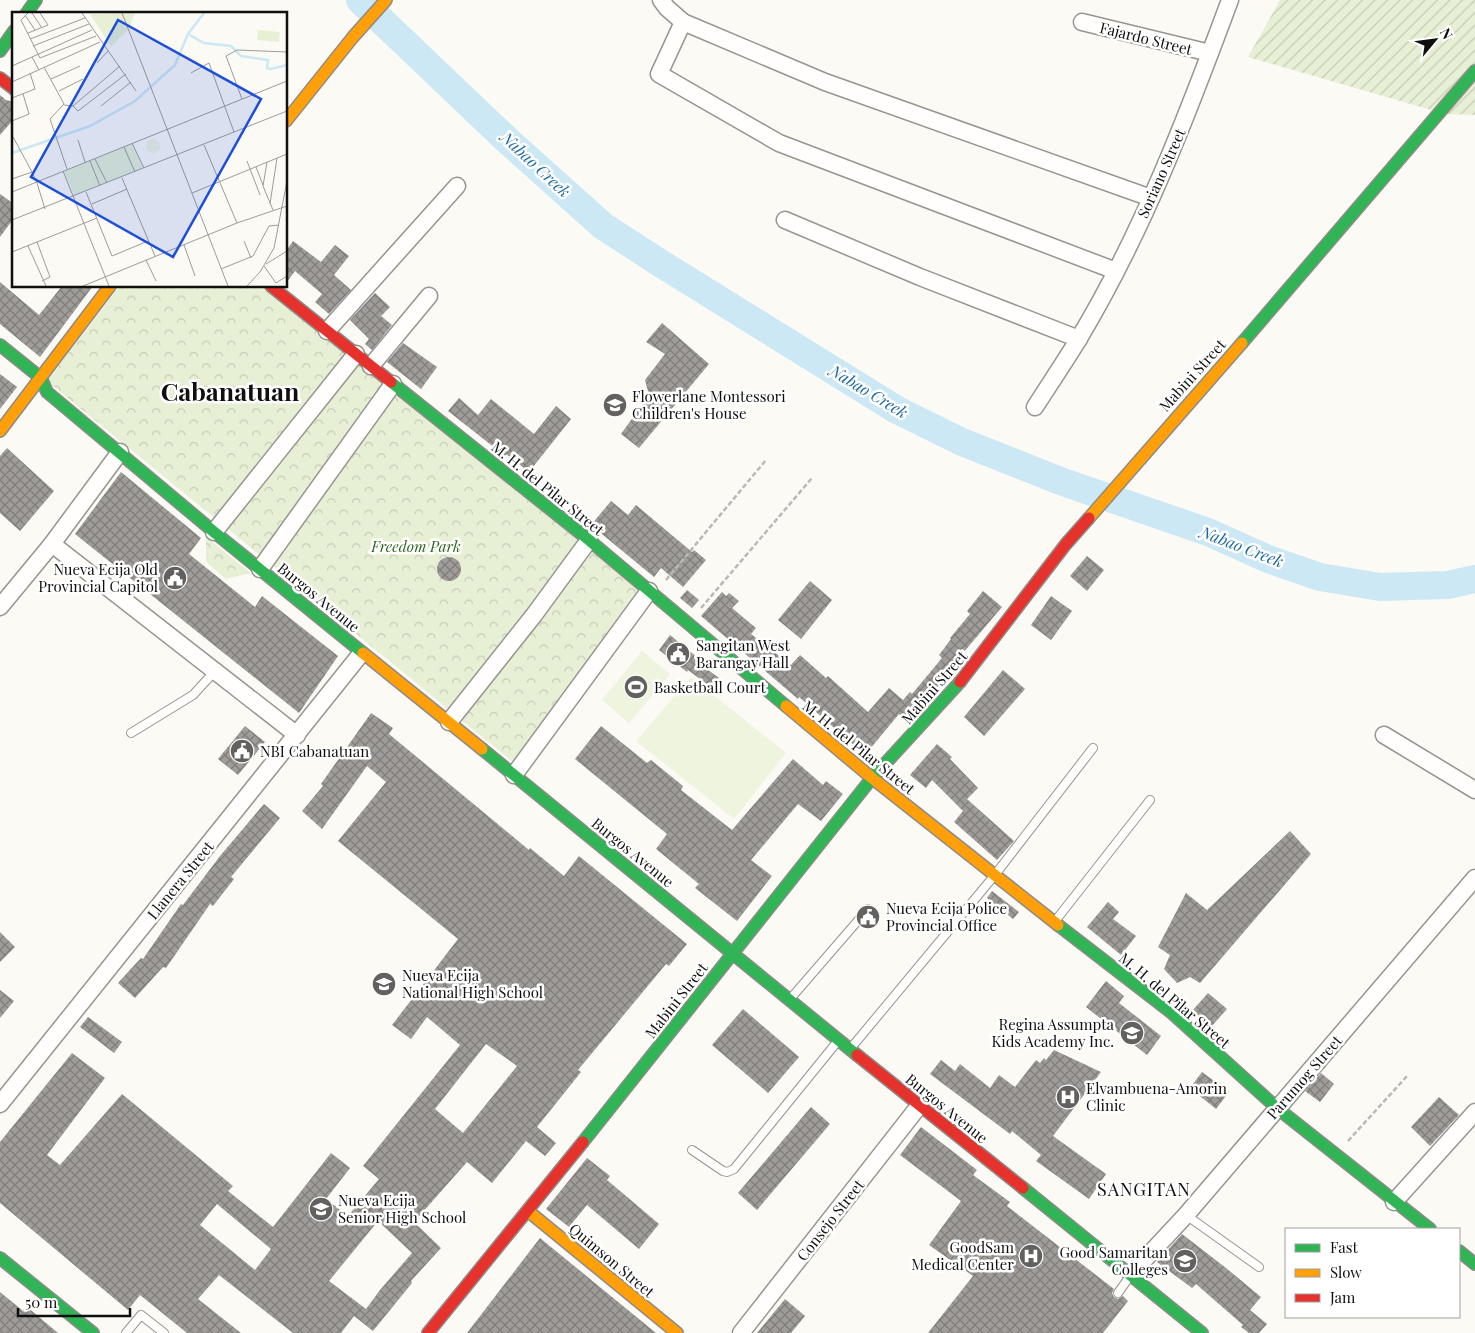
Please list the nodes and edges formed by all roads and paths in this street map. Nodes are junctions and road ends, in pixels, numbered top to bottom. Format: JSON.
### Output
{"nodes":[{"id":1,"x":36,"y":0,"type":"edge"},
{"id":2,"x":386,"y":0,"type":"edge"},
{"id":3,"x":661,"y":0,"type":"edge"},
{"id":4,"x":1230,"y":0,"type":"edge"},
{"id":5,"x":27,"y":12,"type":"edge"},
{"id":6,"x":683,"y":22,"type":"junction"},
{"id":7,"x":1082,"y":22,"type":"dead end"},
{"id":8,"x":12,"y":34,"type":"edge"},
{"id":9,"x":0,"y":50,"type":"edge"},
{"id":10,"x":1210,"y":53,"type":"junction"},
{"id":11,"x":1475,"y":71,"type":"edge"},
{"id":12,"x":0,"y":78,"type":"edge"},
{"id":13,"x":12,"y":87,"type":"edge"},
{"id":14,"x":288,"y":118,"type":"edge"},
{"id":15,"x":457,"y":186,"type":"dead end"},
{"id":16,"x":1151,"y":198,"type":"junction"},
{"id":17,"x":785,"y":220,"type":"dead end"},
{"id":18,"x":1116,"y":271,"type":"junction"},
{"id":19,"x":108,"y":288,"type":"edge"},
{"id":20,"x":273,"y":288,"type":"edge"},
{"id":21,"x":429,"y":296,"type":"dead end"},
{"id":22,"x":327,"y":331,"type":"junction"},
{"id":23,"x":1078,"y":340,"type":"junction"},
{"id":24,"x":0,"y":345,"type":"edge"},
{"id":25,"x":356,"y":354,"type":"junction"},
{"id":26,"x":370,"y":366,"type":"junction"},
{"id":27,"x":41,"y":378,"type":"junction"},
{"id":28,"x":20,"y":380,"type":"dead end"},
{"id":29,"x":393,"y":384,"type":"junction"},
{"id":30,"x":33,"y":389,"type":"junction"},
{"id":31,"x":47,"y":392,"type":"junction"},
{"id":32,"x":1035,"y":407,"type":"dead end"},
{"id":33,"x":0,"y":431,"type":"edge"},
{"id":34,"x":120,"y":452,"type":"junction"},
{"id":35,"x":766,"y":460,"type":"dead end"},
{"id":36,"x":812,"y":478,"type":"dead end"},
{"id":37,"x":214,"y":532,"type":"junction"},
{"id":38,"x":589,"y":540,"type":"junction"},
{"id":39,"x":52,"y":544,"type":"junction"},
{"id":40,"x":260,"y":569,"type":"junction"},
{"id":41,"x":651,"y":593,"type":"junction"},
{"id":42,"x":0,"y":607,"type":"edge"},
{"id":43,"x":688,"y":622,"type":"junction"},
{"id":44,"x":360,"y":655,"type":"dead end"},
{"id":45,"x":215,"y":671,"type":"junction"},
{"id":46,"x":449,"y":722,"type":"junction"},
{"id":47,"x":131,"y":733,"type":"dead end"},
{"id":48,"x":1384,"y":734,"type":"dead end"},
{"id":49,"x":297,"y":735,"type":"junction"},
{"id":50,"x":1093,"y":748,"type":"dead end"},
{"id":51,"x":514,"y":775,"type":"junction"},
{"id":52,"x":872,"y":778,"type":"junction"},
{"id":53,"x":1475,"y":790,"type":"edge"},
{"id":54,"x":1150,"y":800,"type":"dead end"},
{"id":55,"x":994,"y":876,"type":"junction"},
{"id":56,"x":1475,"y":878,"type":"edge"},
{"id":57,"x":868,"y":909,"type":"dead end"},
{"id":58,"x":1054,"y":922,"type":"junction"},
{"id":59,"x":734,"y":952,"type":"junction"},
{"id":60,"x":790,"y":1000,"type":"junction"},
{"id":61,"x":838,"y":1040,"type":"junction"},
{"id":62,"x":849,"y":1049,"type":"junction"},
{"id":63,"x":1408,"y":1075,"type":"dead end"},
{"id":64,"x":3,"y":1094,"type":"edge"},
{"id":65,"x":919,"y":1106,"type":"junction"},
{"id":66,"x":1278,"y":1108,"type":"junction"},
{"id":67,"x":1475,"y":1112,"type":"edge"},
{"id":68,"x":692,"y":1150,"type":"dead end"},
{"id":69,"x":1335,"y":1155,"type":"junction"},
{"id":70,"x":1394,"y":1202,"type":"junction"},
{"id":71,"x":528,"y":1210,"type":"junction"},
{"id":72,"x":1186,"y":1215,"type":"junction"},
{"id":73,"x":1429,"y":1228,"type":"edge"},
{"id":74,"x":1460,"y":1252,"type":"edge"},
{"id":75,"x":0,"y":1258,"type":"edge"},
{"id":76,"x":1475,"y":1264,"type":"edge"},
{"id":77,"x":1259,"y":1266,"type":"dead end"},
{"id":78,"x":1130,"y":1274,"type":"junction"},
{"id":79,"x":1118,"y":1293,"type":"dead end"},
{"id":80,"x":93,"y":1333,"type":"edge"},
{"id":81,"x":126,"y":1333,"type":"edge"},
{"id":82,"x":164,"y":1333,"type":"edge"},
{"id":83,"x":428,"y":1333,"type":"edge"},
{"id":84,"x":677,"y":1333,"type":"edge"},
{"id":85,"x":742,"y":1333,"type":"edge"},
{"id":86,"x":1202,"y":1333,"type":"edge"}],
"edges":[{"from":1,"to":5,"type":"main road"},
{"from":2,"to":14,"type":"main road"},
{"from":3,"to":6,"type":"street"},
{"from":4,"to":10,"type":"street","name":"Soriano Street"},
{"from":6,"to":16,"type":"street"},
{"from":6,"to":18,"type":"street"},
{"from":7,"to":10,"type":"street","name":"Fajardo Street"},
{"from":8,"to":9,"type":"main road"},
{"from":10,"to":16,"type":"street","name":"Soriano Street"},
{"from":11,"to":52,"type":"main road","name":"Mabini Street"},
{"from":12,"to":13,"type":"main road"},
{"from":15,"to":22,"type":"street"},
{"from":16,"to":18,"type":"street","name":"Soriano Street"},
{"from":17,"to":23,"type":"street"},
{"from":18,"to":23,"type":"street","name":"Soriano Street"},
{"from":19,"to":27,"type":"main road"},
{"from":20,"to":22,"type":"main road","name":"M. H. del Pilar Street"},
{"from":21,"to":26,"type":"street"},
{"from":22,"to":25,"type":"main road","name":"M. H. del Pilar Street"},
{"from":23,"to":32,"type":"street","name":"Soriano Street"},
{"from":24,"to":27,"type":"main road","name":"Burgos Avenue"},
{"from":25,"to":26,"type":"main road","name":"M. H. del Pilar Street"},
{"from":25,"to":37,"type":"street"},
{"from":26,"to":29,"type":"main road","name":"M. H. del Pilar Street"},
{"from":27,"to":30,"type":"main road"},
{"from":27,"to":31,"type":"main road","name":"Burgos Avenue"},
{"from":28,"to":30,"type":"main road","name":"Burgos Avenue"},
{"from":29,"to":38,"type":"main road","name":"M. H. del Pilar Street"},
{"from":29,"to":40,"type":"street"},
{"from":30,"to":31,"type":"main road","name":"Burgos Avenue"},
{"from":30,"to":33,"type":"main road"},
{"from":31,"to":34,"type":"main road","name":"Burgos Avenue"},
{"from":34,"to":37,"type":"main road","name":"Burgos Avenue"},
{"from":34,"to":39,"type":"street"},
{"from":35,"to":41,"type":"path"},
{"from":36,"to":43,"type":"path"},
{"from":37,"to":40,"type":"main road","name":"Burgos Avenue"},
{"from":38,"to":41,"type":"main road","name":"M. H. del Pilar Street"},
{"from":38,"to":46,"type":"street"},
{"from":39,"to":42,"type":"street"},
{"from":39,"to":45,"type":"street"},
{"from":40,"to":46,"type":"main road","name":"Burgos Avenue"},
{"from":41,"to":43,"type":"main road","name":"M. H. del Pilar Street"},
{"from":41,"to":51,"type":"street"},
{"from":43,"to":52,"type":"main road","name":"M. H. del Pilar Street"},
{"from":44,"to":49,"type":"street","name":"Llanera Street"},
{"from":45,"to":47,"type":"lane"},
{"from":45,"to":49,"type":"street"},
{"from":46,"to":51,"type":"main road","name":"Burgos Avenue"},
{"from":48,"to":53,"type":"street"},
{"from":49,"to":64,"type":"street","name":"Llanera Street"},
{"from":50,"to":55,"type":"lane"},
{"from":51,"to":59,"type":"main road","name":"Burgos Avenue"},
{"from":52,"to":55,"type":"main road","name":"M. H. del Pilar Street"},
{"from":52,"to":59,"type":"main road","name":"Mabini Street"},
{"from":54,"to":58,"type":"lane"},
{"from":55,"to":58,"type":"main road","name":"M. H. del Pilar Street"},
{"from":55,"to":62,"type":"lane"},
{"from":56,"to":66,"type":"street","name":"Parumog Street"},
{"from":57,"to":60,"type":"lane"},
{"from":58,"to":66,"type":"main road","name":"M. H. del Pilar Street"},
{"from":59,"to":60,"type":"main road","name":"Burgos Avenue"},
{"from":59,"to":71,"type":"main road","name":"Mabini Street"},
{"from":60,"to":61,"type":"main road","name":"Burgos Avenue"},
{"from":61,"to":62,"type":"main road","name":"Burgos Avenue"},
{"from":61,"to":68,"type":"lane"},
{"from":62,"to":65,"type":"main road","name":"Burgos Avenue"},
{"from":63,"to":69,"type":"path"},
{"from":65,"to":78,"type":"main road","name":"Burgos Avenue"},
{"from":65,"to":85,"type":"street","name":"Consejo Street"},
{"from":66,"to":69,"type":"main road","name":"M. H. del Pilar Street"},
{"from":66,"to":72,"type":"street","name":"Parumog Street"},
{"from":67,"to":70,"type":"street"},
{"from":69,"to":70,"type":"main road","name":"M. H. del Pilar Street"},
{"from":70,"to":73,"type":"main road","name":"M. H. del Pilar Street"},
{"from":71,"to":83,"type":"main road","name":"Mabini Street"},
{"from":71,"to":84,"type":"main road","name":"Quimson Street"},
{"from":72,"to":77,"type":"lane"},
{"from":72,"to":78,"type":"street","name":"Parumog Street"},
{"from":74,"to":76,"type":"main road"},
{"from":75,"to":80,"type":"main road"},
{"from":78,"to":79,"type":"lane"},
{"from":78,"to":86,"type":"main road","name":"Burgos Avenue"},
{"from":81,"to":82,"type":"lane"}]}
